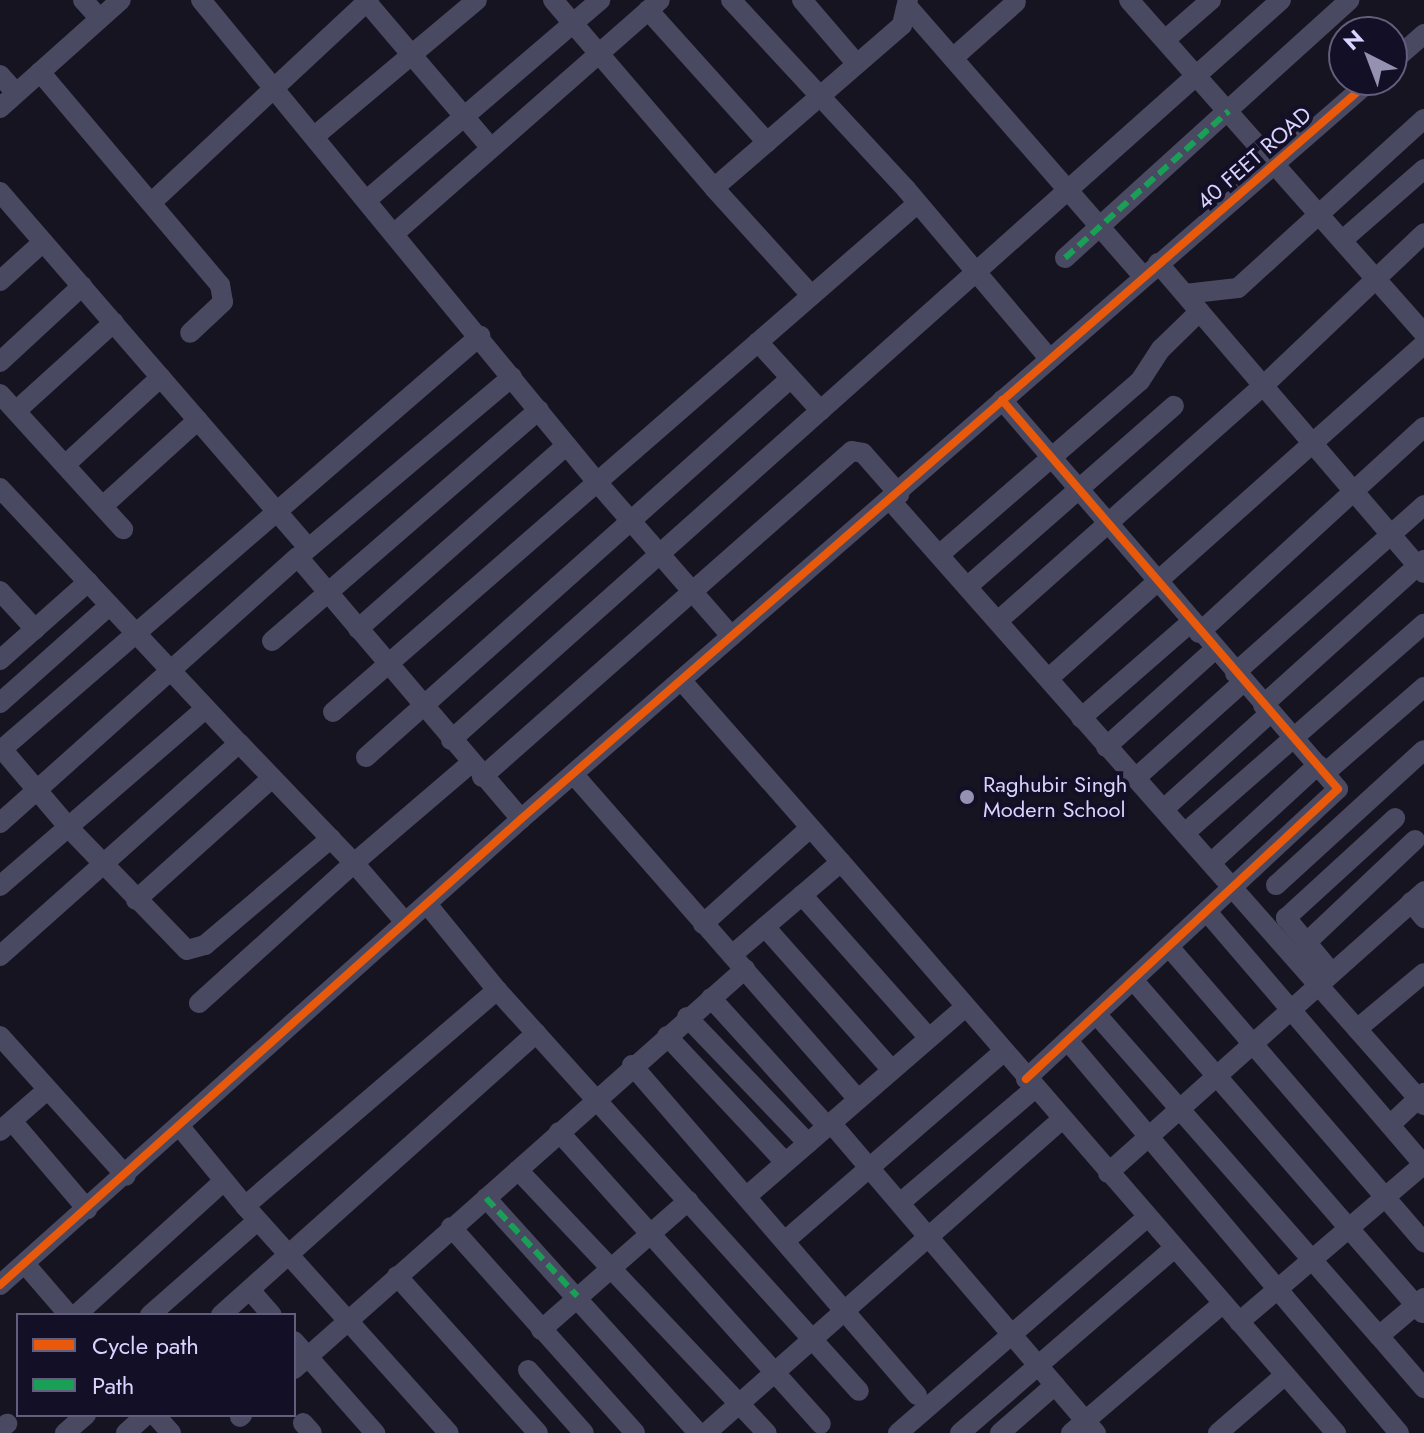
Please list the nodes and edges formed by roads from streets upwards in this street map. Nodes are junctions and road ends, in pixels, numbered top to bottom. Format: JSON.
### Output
{"nodes":[{"id":1,"x":83,"y":0,"type":"edge"},
{"id":2,"x":121,"y":0,"type":"edge"},
{"id":3,"x":201,"y":0,"type":"edge"},
{"id":4,"x":477,"y":0,"type":"edge"},
{"id":5,"x":553,"y":0,"type":"edge"},
{"id":6,"x":600,"y":0,"type":"edge"},
{"id":7,"x":731,"y":0,"type":"edge"},
{"id":8,"x":802,"y":0,"type":"edge"},
{"id":9,"x":1211,"y":0,"type":"edge"},
{"id":10,"x":1281,"y":0,"type":"edge"},
{"id":11,"x":1350,"y":0,"type":"edge"},
{"id":12,"x":367,"y":1,"type":"edge"},
{"id":13,"x":1016,"y":2,"type":"edge"},
{"id":14,"x":1138,"y":3,"type":"edge"},
{"id":15,"x":909,"y":4,"type":"edge"},
{"id":16,"x":654,"y":5,"type":"edge"},
{"id":17,"x":100,"y":19,"type":"junction"},
{"id":18,"x":574,"y":24,"type":"junction"},
{"id":19,"x":1424,"y":34,"type":"edge"},
{"id":20,"x":1165,"y":40,"type":"junction"},
{"id":21,"x":1408,"y":48,"type":"edge"},
{"id":22,"x":599,"y":51,"type":"junction"},
{"id":23,"x":413,"y":54,"type":"junction"},
{"id":24,"x":953,"y":58,"type":"junction"},
{"id":25,"x":856,"y":63,"type":"junction"},
{"id":26,"x":40,"y":72,"type":"junction"},
{"id":27,"x":0,"y":75,"type":"edge"},
{"id":28,"x":1198,"y":75,"type":"junction"},
{"id":29,"x":276,"y":87,"type":"junction"},
{"id":30,"x":16,"y":93,"type":"junction"},
{"id":31,"x":818,"y":94,"type":"junction"},
{"id":32,"x":1353,"y":96,"type":"edge"},
{"id":33,"x":0,"y":108,"type":"edge"},
{"id":34,"x":1229,"y":111,"type":"junction"},
{"id":35,"x":464,"y":114,"type":"junction"},
{"id":36,"x":1424,"y":119,"type":"edge"},
{"id":37,"x":316,"y":135,"type":"junction"},
{"id":38,"x":767,"y":142,"type":"junction"},
{"id":39,"x":491,"y":148,"type":"junction"},
{"id":40,"x":1277,"y":163,"type":"junction"},
{"id":41,"x":1424,"y":169,"type":"edge"},
{"id":42,"x":1066,"y":187,"type":"junction"},
{"id":43,"x":714,"y":188,"type":"junction"},
{"id":44,"x":0,"y":192,"type":"edge"},
{"id":45,"x":368,"y":199,"type":"junction"},
{"id":46,"x":151,"y":203,"type":"junction"},
{"id":47,"x":918,"y":203,"type":"junction"},
{"id":48,"x":1321,"y":211,"type":"junction"},
{"id":49,"x":1100,"y":226,"type":"junction"},
{"id":50,"x":396,"y":232,"type":"junction"},
{"id":51,"x":1424,"y":233,"type":"edge"},
{"id":52,"x":1345,"y":238,"type":"junction"},
{"id":53,"x":43,"y":242,"type":"junction"},
{"id":54,"x":1065,"y":258,"type":"dead end"},
{"id":55,"x":1151,"y":269,"type":"junction"},
{"id":56,"x":974,"y":270,"type":"junction"},
{"id":57,"x":1376,"y":274,"type":"junction"},
{"id":58,"x":0,"y":281,"type":"edge"},
{"id":59,"x":82,"y":286,"type":"junction"},
{"id":60,"x":1185,"y":294,"type":"junction"},
{"id":61,"x":811,"y":295,"type":"junction"},
{"id":62,"x":1200,"y":311,"type":"junction"},
{"id":63,"x":114,"y":322,"type":"junction"},
{"id":64,"x":190,"y":333,"type":"dead end"},
{"id":65,"x":1424,"y":333,"type":"edge"},
{"id":66,"x":480,"y":336,"type":"junction"},
{"id":67,"x":758,"y":342,"type":"junction"},
{"id":68,"x":1424,"y":344,"type":"edge"},
{"id":69,"x":1049,"y":358,"type":"junction"},
{"id":70,"x":0,"y":362,"type":"edge"},
{"id":71,"x":161,"y":377,"type":"junction"},
{"id":72,"x":512,"y":377,"type":"junction"},
{"id":73,"x":791,"y":378,"type":"junction"},
{"id":74,"x":1263,"y":386,"type":"junction"},
{"id":75,"x":0,"y":394,"type":"edge"},
{"id":76,"x":1002,"y":400,"type":"junction"},
{"id":77,"x":1174,"y":406,"type":"dead end"},
{"id":78,"x":539,"y":410,"type":"junction"},
{"id":79,"x":16,"y":411,"type":"junction"},
{"id":80,"x":821,"y":411,"type":"junction"},
{"id":81,"x":198,"y":420,"type":"junction"},
{"id":82,"x":1424,"y":427,"type":"edge"},
{"id":83,"x":1312,"y":443,"type":"junction"},
{"id":84,"x":567,"y":445,"type":"junction"},
{"id":85,"x":1049,"y":459,"type":"junction"},
{"id":86,"x":65,"y":465,"type":"junction"},
{"id":87,"x":596,"y":481,"type":"junction"},
{"id":88,"x":0,"y":488,"type":"edge"},
{"id":89,"x":1076,"y":491,"type":"junction"},
{"id":90,"x":1354,"y":493,"type":"junction"},
{"id":91,"x":895,"y":498,"type":"junction"},
{"id":92,"x":1424,"y":505,"type":"edge"},
{"id":93,"x":103,"y":506,"type":"junction"},
{"id":94,"x":277,"y":512,"type":"junction"},
{"id":95,"x":629,"y":518,"type":"junction"},
{"id":96,"x":1106,"y":525,"type":"junction"},
{"id":97,"x":123,"y":529,"type":"dead end"},
{"id":98,"x":1390,"y":535,"type":"junction"},
{"id":99,"x":303,"y":553,"type":"junction"},
{"id":100,"x":662,"y":555,"type":"junction"},
{"id":101,"x":939,"y":555,"type":"junction"},
{"id":102,"x":1422,"y":566,"type":"edge"},
{"id":103,"x":88,"y":582,"type":"junction"},
{"id":104,"x":1157,"y":582,"type":"junction"},
{"id":105,"x":967,"y":587,"type":"junction"},
{"id":106,"x":694,"y":589,"type":"junction"},
{"id":107,"x":0,"y":591,"type":"edge"},
{"id":108,"x":327,"y":593,"type":"junction"},
{"id":109,"x":110,"y":605,"type":"junction"},
{"id":110,"x":998,"y":621,"type":"junction"},
{"id":111,"x":1424,"y":624,"type":"edge"},
{"id":112,"x":1195,"y":628,"type":"junction"},
{"id":113,"x":35,"y":629,"type":"junction"},
{"id":114,"x":358,"y":629,"type":"junction"},
{"id":115,"x":136,"y":633,"type":"junction"},
{"id":116,"x":731,"y":636,"type":"junction"},
{"id":117,"x":272,"y":641,"type":"dead end"},
{"id":118,"x":1214,"y":650,"type":"junction"},
{"id":119,"x":0,"y":660,"type":"edge"},
{"id":120,"x":388,"y":665,"type":"junction"},
{"id":121,"x":172,"y":671,"type":"junction"},
{"id":122,"x":1049,"y":678,"type":"junction"},
{"id":123,"x":1239,"y":678,"type":"junction"},
{"id":124,"x":681,"y":680,"type":"junction"},
{"id":125,"x":1424,"y":687,"type":"edge"},
{"id":126,"x":0,"y":703,"type":"edge"},
{"id":127,"x":424,"y":707,"type":"junction"},
{"id":128,"x":205,"y":709,"type":"junction"},
{"id":129,"x":1266,"y":709,"type":"junction"},
{"id":130,"x":333,"y":712,"type":"dead end"},
{"id":131,"x":1081,"y":718,"type":"junction"},
{"id":132,"x":1294,"y":739,"type":"junction"},
{"id":133,"x":451,"y":740,"type":"junction"},
{"id":134,"x":239,"y":743,"type":"junction"},
{"id":135,"x":1106,"y":747,"type":"junction"},
{"id":136,"x":1,"y":750,"type":"edge"},
{"id":137,"x":1424,"y":750,"type":"edge"},
{"id":138,"x":366,"y":757,"type":"dead end"},
{"id":139,"x":1322,"y":769,"type":"junction"},
{"id":140,"x":477,"y":770,"type":"junction"},
{"id":141,"x":575,"y":776,"type":"junction"},
{"id":142,"x":1138,"y":776,"type":"junction"},
{"id":143,"x":272,"y":778,"type":"junction"},
{"id":144,"x":37,"y":791,"type":"junction"},
{"id":145,"x":1374,"y":794,"type":"junction"},
{"id":146,"x":1165,"y":808,"type":"junction"},
{"id":147,"x":1395,"y":818,"type":"junction"},
{"id":148,"x":521,"y":819,"type":"junction"},
{"id":149,"x":0,"y":823,"type":"edge"},
{"id":150,"x":810,"y":828,"type":"junction"},
{"id":151,"x":70,"y":829,"type":"junction"},
{"id":152,"x":1186,"y":832,"type":"junction"},
{"id":153,"x":331,"y":838,"type":"junction"},
{"id":154,"x":1420,"y":845,"type":"edge"},
{"id":155,"x":841,"y":862,"type":"junction"},
{"id":156,"x":1212,"y":862,"type":"junction"},
{"id":157,"x":354,"y":863,"type":"junction"},
{"id":158,"x":104,"y":866,"type":"junction"},
{"id":159,"x":1276,"y":885,"type":"dead end"},
{"id":160,"x":0,"y":886,"type":"edge"},
{"id":161,"x":1234,"y":889,"type":"junction"},
{"id":162,"x":802,"y":895,"type":"junction"},
{"id":163,"x":136,"y":900,"type":"junction"},
{"id":164,"x":1420,"y":903,"type":"edge"},
{"id":165,"x":427,"y":904,"type":"junction"},
{"id":166,"x":1208,"y":913,"type":"junction"},
{"id":167,"x":405,"y":922,"type":"junction"},
{"id":168,"x":703,"y":924,"type":"junction"},
{"id":169,"x":765,"y":927,"type":"junction"},
{"id":170,"x":1306,"y":943,"type":"junction"},
{"id":171,"x":1170,"y":948,"type":"junction"},
{"id":172,"x":0,"y":956,"type":"edge"},
{"id":173,"x":739,"y":962,"type":"junction"},
{"id":174,"x":1326,"y":979,"type":"junction"},
{"id":175,"x":1134,"y":981,"type":"junction"},
{"id":176,"x":1420,"y":983,"type":"edge"},
{"id":177,"x":497,"y":990,"type":"junction"},
{"id":178,"x":711,"y":998,"type":"junction"},
{"id":179,"x":199,"y":1003,"type":"dead end"},
{"id":180,"x":965,"y":1007,"type":"junction"},
{"id":181,"x":1291,"y":1010,"type":"junction"},
{"id":182,"x":1097,"y":1015,"type":"junction"},
{"id":183,"x":687,"y":1017,"type":"junction"},
{"id":184,"x":1357,"y":1029,"type":"junction"},
{"id":185,"x":536,"y":1033,"type":"junction"},
{"id":186,"x":0,"y":1036,"type":"edge"},
{"id":187,"x":667,"y":1036,"type":"junction"},
{"id":188,"x":929,"y":1038,"type":"junction"},
{"id":189,"x":1068,"y":1041,"type":"junction"},
{"id":190,"x":1254,"y":1044,"type":"junction"},
{"id":191,"x":1003,"y":1052,"type":"junction"},
{"id":192,"x":632,"y":1065,"type":"junction"},
{"id":193,"x":892,"y":1070,"type":"junction"},
{"id":194,"x":1216,"y":1077,"type":"junction"},
{"id":195,"x":1030,"y":1084,"type":"junction"},
{"id":196,"x":47,"y":1090,"type":"junction"},
{"id":197,"x":595,"y":1097,"type":"junction"},
{"id":198,"x":858,"y":1099,"type":"junction"},
{"id":199,"x":1422,"y":1099,"type":"edge"},
{"id":200,"x":1180,"y":1108,"type":"junction"},
{"id":201,"x":1061,"y":1120,"type":"junction"},
{"id":202,"x":829,"y":1124,"type":"junction"},
{"id":203,"x":1390,"y":1125,"type":"junction"},
{"id":204,"x":6,"y":1126,"type":"edge"},
{"id":205,"x":181,"y":1128,"type":"junction"},
{"id":206,"x":559,"y":1132,"type":"junction"},
{"id":207,"x":1148,"y":1137,"type":"junction"},
{"id":208,"x":808,"y":1143,"type":"junction"},
{"id":209,"x":785,"y":1162,"type":"junction"},
{"id":210,"x":867,"y":1165,"type":"junction"},
{"id":211,"x":1424,"y":1165,"type":"edge"},
{"id":212,"x":518,"y":1170,"type":"junction"},
{"id":213,"x":1108,"y":1173,"type":"junction"},
{"id":214,"x":126,"y":1176,"type":"junction"},
{"id":215,"x":224,"y":1181,"type":"junction"},
{"id":216,"x":747,"y":1196,"type":"junction"},
{"id":217,"x":1385,"y":1197,"type":"junction"},
{"id":218,"x":486,"y":1198,"type":"junction"},
{"id":219,"x":688,"y":1201,"type":"junction"},
{"id":220,"x":900,"y":1203,"type":"junction"},
{"id":221,"x":87,"y":1209,"type":"junction"},
{"id":222,"x":251,"y":1213,"type":"junction"},
{"id":223,"x":1147,"y":1217,"type":"junction"},
{"id":224,"x":451,"y":1227,"type":"junction"},
{"id":225,"x":1347,"y":1228,"type":"junction"},
{"id":226,"x":652,"y":1233,"type":"junction"},
{"id":227,"x":931,"y":1238,"type":"junction"},
{"id":228,"x":786,"y":1240,"type":"junction"},
{"id":229,"x":1424,"y":1242,"type":"edge"},
{"id":230,"x":1174,"y":1248,"type":"junction"},
{"id":231,"x":286,"y":1253,"type":"junction"},
{"id":232,"x":1311,"y":1258,"type":"junction"},
{"id":233,"x":25,"y":1264,"type":"junction"},
{"id":234,"x":611,"y":1268,"type":"junction"},
{"id":235,"x":397,"y":1276,"type":"junction"},
{"id":236,"x":0,"y":1285,"type":"edge"},
{"id":237,"x":1279,"y":1286,"type":"junction"},
{"id":238,"x":250,"y":1290,"type":"junction"},
{"id":239,"x":577,"y":1296,"type":"junction"},
{"id":240,"x":1223,"y":1303,"type":"junction"},
{"id":241,"x":1422,"y":1305,"type":"edge"},
{"id":242,"x":849,"y":1310,"type":"junction"},
{"id":243,"x":67,"y":1313,"type":"edge"},
{"id":244,"x":78,"y":1313,"type":"edge"},
{"id":245,"x":152,"y":1313,"type":"edge"},
{"id":246,"x":223,"y":1313,"type":"edge"},
{"id":247,"x":270,"y":1313,"type":"edge"},
{"id":248,"x":347,"y":1320,"type":"junction"},
{"id":249,"x":1239,"y":1322,"type":"junction"},
{"id":250,"x":541,"y":1330,"type":"junction"},
{"id":251,"x":1013,"y":1333,"type":"junction"},
{"id":252,"x":1379,"y":1336,"type":"junction"},
{"id":253,"x":813,"y":1341,"type":"junction"},
{"id":254,"x":298,"y":1355,"type":"edge"},
{"id":255,"x":1040,"y":1365,"type":"junction"},
{"id":256,"x":528,"y":1370,"type":"dead end"},
{"id":257,"x":777,"y":1372,"type":"junction"},
{"id":258,"x":1285,"y":1375,"type":"junction"},
{"id":259,"x":1055,"y":1385,"type":"junction"},
{"id":260,"x":1424,"y":1388,"type":"edge"},
{"id":261,"x":859,"y":1391,"type":"dead end"},
{"id":262,"x":917,"y":1395,"type":"dead end"},
{"id":263,"x":740,"y":1404,"type":"junction"},
{"id":264,"x":84,"y":1417,"type":"edge"},
{"id":265,"x":144,"y":1417,"type":"edge"},
{"id":266,"x":157,"y":1417,"type":"edge"},
{"id":267,"x":821,"y":1424,"type":"dead end"},
{"id":268,"x":1084,"y":1429,"type":"edge"},
{"id":269,"x":65,"y":1433,"type":"edge"},
{"id":270,"x":126,"y":1433,"type":"edge"},
{"id":271,"x":171,"y":1433,"type":"edge"},
{"id":272,"x":375,"y":1433,"type":"edge"},
{"id":273,"x":449,"y":1433,"type":"edge"},
{"id":274,"x":538,"y":1433,"type":"edge"},
{"id":275,"x":584,"y":1433,"type":"edge"},
{"id":276,"x":635,"y":1433,"type":"edge"},
{"id":277,"x":698,"y":1433,"type":"edge"},
{"id":278,"x":706,"y":1433,"type":"edge"},
{"id":279,"x":767,"y":1433,"type":"edge"},
{"id":280,"x":898,"y":1433,"type":"edge"},
{"id":281,"x":960,"y":1433,"type":"edge"},
{"id":282,"x":1000,"y":1433,"type":"edge"},
{"id":283,"x":1218,"y":1433,"type":"edge"},
{"id":284,"x":1336,"y":1433,"type":"edge"},
{"id":285,"x":1399,"y":1433,"type":"edge"}],
"edges":[{"from":1,"to":17,"type":"street"},
{"from":2,"to":17,"type":"street"},
{"from":3,"to":29,"type":"street"},
{"from":4,"to":23,"type":"street"},
{"from":5,"to":18,"type":"street"},
{"from":6,"to":18,"type":"street"},
{"from":7,"to":31,"type":"street"},
{"from":8,"to":25,"type":"street"},
{"from":9,"to":20,"type":"street"},
{"from":10,"to":28,"type":"street"},
{"from":11,"to":34,"type":"street"},
{"from":12,"to":23,"type":"street"},
{"from":12,"to":29,"type":"street"},
{"from":13,"to":24,"type":"street"},
{"from":14,"to":20,"type":"street"},
{"from":15,"to":24,"type":"street"},
{"from":15,"to":25,"type":"street"},
{"from":16,"to":22,"type":"street"},
{"from":16,"to":38,"type":"street"},
{"from":17,"to":26,"type":"street"},
{"from":18,"to":22,"type":"street"},
{"from":18,"to":35,"type":"street"},
{"from":19,"to":21,"type":"street"},
{"from":20,"to":28,"type":"street"},
{"from":22,"to":39,"type":"street"},
{"from":22,"to":43,"type":"street"},
{"from":23,"to":35,"type":"street"},
{"from":23,"to":37,"type":"street"},
{"from":24,"to":42,"type":"street"},
{"from":25,"to":31,"type":"street"},
{"from":26,"to":30,"type":"street"},
{"from":26,"to":46,"type":"street"},
{"from":27,"to":30,"type":"street"},
{"from":28,"to":34,"type":"street"},
{"from":28,"to":42,"type":"street"},
{"from":29,"to":37,"type":"street"},
{"from":29,"to":46,"type":"street"},
{"from":30,"to":33,"type":"street"},
{"from":31,"to":38,"type":"street"},
{"from":31,"to":47,"type":"street"},
{"from":32,"to":40,"type":"street","name":"40 FEET ROAD"},
{"from":34,"to":40,"type":"street"},
{"from":34,"to":49,"type":"street"},
{"from":35,"to":39,"type":"street"},
{"from":35,"to":45,"type":"street"},
{"from":36,"to":48,"type":"street"},
{"from":37,"to":45,"type":"street"},
{"from":38,"to":43,"type":"street"},
{"from":39,"to":50,"type":"street"},
{"from":40,"to":48,"type":"street"},
{"from":40,"to":55,"type":"street","name":"40 FEET ROAD"},
{"from":41,"to":52,"type":"street"},
{"from":42,"to":49,"type":"street"},
{"from":42,"to":56,"type":"street"},
{"from":43,"to":61,"type":"street"},
{"from":44,"to":53,"type":"street"},
{"from":45,"to":50,"type":"street"},
{"from":46,"to":64,"type":"street"},
{"from":47,"to":56,"type":"street"},
{"from":47,"to":61,"type":"street"},
{"from":48,"to":52,"type":"street"},
{"from":48,"to":60,"type":"street"},
{"from":49,"to":54,"type":"street"},
{"from":49,"to":55,"type":"street"},
{"from":50,"to":66,"type":"street"},
{"from":51,"to":57,"type":"street"},
{"from":52,"to":57,"type":"street"},
{"from":53,"to":58,"type":"street"},
{"from":53,"to":59,"type":"street"},
{"from":55,"to":60,"type":"street"},
{"from":55,"to":69,"type":"street","name":"40 FEET ROAD"},
{"from":56,"to":69,"type":"street"},
{"from":56,"to":80,"type":"street"},
{"from":57,"to":65,"type":"street"},
{"from":57,"to":74,"type":"street"},
{"from":59,"to":63,"type":"street"},
{"from":59,"to":70,"type":"street"},
{"from":60,"to":62,"type":"street"},
{"from":61,"to":67,"type":"street"},
{"from":62,"to":74,"type":"street"},
{"from":62,"to":85,"type":"street"},
{"from":63,"to":71,"type":"street"},
{"from":63,"to":79,"type":"street"},
{"from":66,"to":72,"type":"street"},
{"from":66,"to":94,"type":"street"},
{"from":67,"to":73,"type":"street"},
{"from":67,"to":87,"type":"street"},
{"from":68,"to":83,"type":"street"},
{"from":69,"to":76,"type":"street","name":"40 FEET ROAD"},
{"from":71,"to":81,"type":"street"},
{"from":71,"to":86,"type":"street"},
{"from":72,"to":78,"type":"street"},
{"from":72,"to":99,"type":"street"},
{"from":73,"to":80,"type":"street"},
{"from":73,"to":95,"type":"street"},
{"from":74,"to":83,"type":"street"},
{"from":74,"to":96,"type":"street"},
{"from":75,"to":79,"type":"street"},
{"from":76,"to":85,"type":"street"},
{"from":76,"to":91,"type":"street","name":"40 FEET ROAD"},
{"from":77,"to":89,"type":"street"},
{"from":78,"to":84,"type":"street"},
{"from":78,"to":108,"type":"street"},
{"from":79,"to":86,"type":"street"},
{"from":80,"to":100,"type":"street"},
{"from":81,"to":93,"type":"street"},
{"from":81,"to":94,"type":"street"},
{"from":82,"to":90,"type":"street"},
{"from":83,"to":90,"type":"street"},
{"from":83,"to":104,"type":"street"},
{"from":84,"to":87,"type":"street"},
{"from":84,"to":114,"type":"street"},
{"from":85,"to":89,"type":"street"},
{"from":85,"to":101,"type":"street"},
{"from":86,"to":93,"type":"street"},
{"from":87,"to":95,"type":"street"},
{"from":87,"to":120,"type":"street"},
{"from":88,"to":103,"type":"street"},
{"from":89,"to":96,"type":"street"},
{"from":89,"to":105,"type":"street"},
{"from":90,"to":98,"type":"street"},
{"from":90,"to":112,"type":"street"},
{"from":91,"to":101,"type":"street"},
{"from":91,"to":106,"type":"street"},
{"from":91,"to":116,"type":"street","name":"40 FEET ROAD"},
{"from":92,"to":98,"type":"street"},
{"from":93,"to":97,"type":"street"},
{"from":94,"to":99,"type":"street"},
{"from":94,"to":115,"type":"street"},
{"from":95,"to":100,"type":"street"},
{"from":95,"to":127,"type":"street"},
{"from":96,"to":104,"type":"street"},
{"from":96,"to":110,"type":"street"},
{"from":98,"to":102,"type":"street"},
{"from":98,"to":123,"type":"street"},
{"from":99,"to":108,"type":"street"},
{"from":99,"to":121,"type":"street"},
{"from":100,"to":106,"type":"street"},
{"from":100,"to":133,"type":"street"},
{"from":101,"to":105,"type":"street"},
{"from":102,"to":129,"type":"street"},
{"from":103,"to":109,"type":"street"},
{"from":103,"to":113,"type":"street"},
{"from":104,"to":112,"type":"street"},
{"from":104,"to":122,"type":"street"},
{"from":105,"to":110,"type":"street"},
{"from":106,"to":116,"type":"street"},
{"from":106,"to":140,"type":"street"},
{"from":107,"to":113,"type":"street"},
{"from":108,"to":114,"type":"street"},
{"from":108,"to":117,"type":"street"},
{"from":109,"to":115,"type":"street"},
{"from":109,"to":126,"type":"street"},
{"from":110,"to":122,"type":"street"},
{"from":111,"to":132,"type":"street"},
{"from":112,"to":118,"type":"street"},
{"from":112,"to":131,"type":"street"},
{"from":113,"to":119,"type":"street"},
{"from":114,"to":120,"type":"street"},
{"from":115,"to":121,"type":"street"},
{"from":115,"to":136,"type":"street"},
{"from":116,"to":124,"type":"street","name":"40 FEET ROAD"},
{"from":118,"to":123,"type":"street"},
{"from":118,"to":135,"type":"street"},
{"from":120,"to":127,"type":"street"},
{"from":120,"to":130,"type":"street"},
{"from":121,"to":128,"type":"street"},
{"from":121,"to":144,"type":"street"},
{"from":122,"to":131,"type":"street"},
{"from":123,"to":129,"type":"street"},
{"from":123,"to":142,"type":"street"},
{"from":124,"to":141,"type":"street","name":"40 FEET ROAD"},
{"from":124,"to":150,"type":"street"},
{"from":125,"to":139,"type":"street"},
{"from":127,"to":133,"type":"street"},
{"from":127,"to":138,"type":"street"},
{"from":128,"to":134,"type":"street"},
{"from":128,"to":151,"type":"street"},
{"from":129,"to":132,"type":"street"},
{"from":129,"to":146,"type":"street"},
{"from":131,"to":135,"type":"street"},
{"from":132,"to":139,"type":"street"},
{"from":132,"to":152,"type":"street"},
{"from":133,"to":140,"type":"street"},
{"from":134,"to":143,"type":"street"},
{"from":134,"to":158,"type":"street"},
{"from":135,"to":142,"type":"street"},
{"from":136,"to":144,"type":"street"},
{"from":137,"to":145,"type":"street"},
{"from":139,"to":156,"type":"street"},
{"from":139,"to":161,"type":"street"},
{"from":140,"to":148,"type":"street"},
{"from":140,"to":157,"type":"street"},
{"from":141,"to":148,"type":"street","name":"40 FEET ROAD"},
{"from":141,"to":168,"type":"street"},
{"from":142,"to":146,"type":"street"},
{"from":143,"to":153,"type":"street"},
{"from":143,"to":163,"type":"street"},
{"from":144,"to":149,"type":"street"},
{"from":144,"to":151,"type":"street"},
{"from":145,"to":147,"type":"street"},
{"from":145,"to":159,"type":"street"},
{"from":146,"to":152,"type":"street"},
{"from":147,"to":154,"type":"street"},
{"from":147,"to":170,"type":"street"},
{"from":148,"to":165,"type":"street","name":"40 FEET ROAD"},
{"from":150,"to":155,"type":"street"},
{"from":150,"to":168,"type":"street"},
{"from":151,"to":158,"type":"street"},
{"from":151,"to":160,"type":"street"},
{"from":152,"to":156,"type":"street"},
{"from":153,"to":157,"type":"street"},
{"from":153,"to":163,"type":"street"},
{"from":154,"to":170,"type":"street"},
{"from":155,"to":162,"type":"street"},
{"from":155,"to":180,"type":"street"},
{"from":156,"to":161,"type":"street"},
{"from":157,"to":167,"type":"street"},
{"from":157,"to":179,"type":"street"},
{"from":158,"to":163,"type":"street"},
{"from":158,"to":172,"type":"street"},
{"from":161,"to":166,"type":"street"},
{"from":161,"to":174,"type":"street"},
{"from":162,"to":169,"type":"street"},
{"from":162,"to":188,"type":"street"},
{"from":164,"to":174,"type":"street"},
{"from":165,"to":167,"type":"street","name":"40 FEET ROAD"},
{"from":165,"to":177,"type":"street"},
{"from":166,"to":171,"type":"street"},
{"from":166,"to":181,"type":"street"},
{"from":167,"to":205,"type":"street","name":"40 FEET ROAD"},
{"from":168,"to":173,"type":"street"},
{"from":169,"to":173,"type":"street"},
{"from":169,"to":193,"type":"street"},
{"from":170,"to":174,"type":"street"},
{"from":171,"to":175,"type":"street"},
{"from":171,"to":190,"type":"street"},
{"from":173,"to":178,"type":"street"},
{"from":173,"to":198,"type":"street"},
{"from":174,"to":181,"type":"street"},
{"from":174,"to":184,"type":"street"},
{"from":175,"to":182,"type":"street"},
{"from":175,"to":194,"type":"street"},
{"from":176,"to":184,"type":"street"},
{"from":177,"to":185,"type":"street"},
{"from":177,"to":222,"type":"street"},
{"from":178,"to":183,"type":"street"},
{"from":178,"to":202,"type":"street"},
{"from":180,"to":188,"type":"street"},
{"from":180,"to":191,"type":"street"},
{"from":181,"to":190,"type":"street"},
{"from":181,"to":203,"type":"street"},
{"from":182,"to":189,"type":"street"},
{"from":182,"to":200,"type":"street"},
{"from":183,"to":187,"type":"street"},
{"from":183,"to":208,"type":"street"},
{"from":184,"to":199,"type":"street"},
{"from":185,"to":197,"type":"street"},
{"from":185,"to":231,"type":"street"},
{"from":186,"to":196,"type":"street"},
{"from":187,"to":192,"type":"street"},
{"from":187,"to":209,"type":"street"},
{"from":188,"to":193,"type":"street"},
{"from":189,"to":195,"type":"street"},
{"from":189,"to":207,"type":"street"},
{"from":190,"to":194,"type":"street"},
{"from":190,"to":217,"type":"street"},
{"from":191,"to":195,"type":"street"},
{"from":191,"to":210,"type":"street"},
{"from":192,"to":197,"type":"street"},
{"from":192,"to":216,"type":"street"},
{"from":193,"to":198,"type":"street"},
{"from":194,"to":200,"type":"street"},
{"from":194,"to":225,"type":"street"},
{"from":195,"to":201,"type":"street"},
{"from":195,"to":220,"type":"street"},
{"from":196,"to":204,"type":"street"},
{"from":196,"to":214,"type":"street"},
{"from":197,"to":206,"type":"street"},
{"from":197,"to":219,"type":"street"},
{"from":198,"to":202,"type":"street"},
{"from":199,"to":203,"type":"street"},
{"from":200,"to":207,"type":"street"},
{"from":200,"to":232,"type":"street"},
{"from":201,"to":213,"type":"street"},
{"from":201,"to":227,"type":"street"},
{"from":202,"to":208,"type":"street"},
{"from":202,"to":210,"type":"street"},
{"from":203,"to":211,"type":"street"},
{"from":204,"to":221,"type":"street"},
{"from":205,"to":214,"type":"street","name":"40 FEET ROAD"},
{"from":205,"to":215,"type":"street"},
{"from":206,"to":212,"type":"street"},
{"from":206,"to":226,"type":"street"},
{"from":207,"to":213,"type":"street"},
{"from":207,"to":237,"type":"street"},
{"from":208,"to":209,"type":"street"},
{"from":209,"to":216,"type":"street"},
{"from":210,"to":220,"type":"street"},
{"from":210,"to":228,"type":"street"},
{"from":211,"to":217,"type":"street"},
{"from":212,"to":218,"type":"street"},
{"from":212,"to":234,"type":"street"},
{"from":213,"to":223,"type":"street"},
{"from":214,"to":221,"type":"street","name":"40 FEET ROAD"},
{"from":215,"to":222,"type":"street"},
{"from":215,"to":244,"type":"street"},
{"from":216,"to":228,"type":"street"},
{"from":217,"to":225,"type":"street"},
{"from":217,"to":229,"type":"street"},
{"from":218,"to":224,"type":"street"},
{"from":218,"to":239,"type":"street"},
{"from":219,"to":226,"type":"street"},
{"from":219,"to":253,"type":"street"},
{"from":220,"to":227,"type":"street"},
{"from":221,"to":233,"type":"street","name":"40 FEET ROAD"},
{"from":222,"to":231,"type":"street"},
{"from":222,"to":245,"type":"street"},
{"from":223,"to":230,"type":"street"},
{"from":223,"to":251,"type":"street"},
{"from":224,"to":235,"type":"street"},
{"from":224,"to":250,"type":"street"},
{"from":225,"to":232,"type":"street"},
{"from":225,"to":241,"type":"street"},
{"from":226,"to":234,"type":"street"},
{"from":226,"to":257,"type":"street"},
{"from":227,"to":242,"type":"street"},
{"from":227,"to":251,"type":"street"},
{"from":228,"to":242,"type":"street"},
{"from":230,"to":240,"type":"street"},
{"from":230,"to":255,"type":"street"},
{"from":231,"to":238,"type":"street"},
{"from":231,"to":248,"type":"street"},
{"from":232,"to":237,"type":"street"},
{"from":232,"to":252,"type":"street"},
{"from":233,"to":236,"type":"street","name":"40 FEET ROAD"},
{"from":233,"to":243,"type":"street"},
{"from":234,"to":239,"type":"street"},
{"from":234,"to":263,"type":"street"},
{"from":235,"to":248,"type":"street"},
{"from":235,"to":274,"type":"street"},
{"from":237,"to":249,"type":"street"},
{"from":237,"to":285,"type":"street"},
{"from":238,"to":246,"type":"street"},
{"from":238,"to":247,"type":"street"},
{"from":239,"to":250,"type":"street"},
{"from":239,"to":277,"type":"street"},
{"from":240,"to":249,"type":"street"},
{"from":240,"to":268,"type":"street"},
{"from":241,"to":252,"type":"street"},
{"from":242,"to":253,"type":"street"},
{"from":242,"to":262,"type":"street"},
{"from":248,"to":254,"type":"street"},
{"from":248,"to":273,"type":"street"},
{"from":249,"to":258,"type":"street"},
{"from":250,"to":276,"type":"street"},
{"from":251,"to":255,"type":"street"},
{"from":251,"to":280,"type":"street"},
{"from":252,"to":260,"type":"street"},
{"from":253,"to":257,"type":"street"},
{"from":253,"to":261,"type":"street"},
{"from":254,"to":272,"type":"street"},
{"from":255,"to":259,"type":"street"},
{"from":255,"to":281,"type":"street"},
{"from":256,"to":275,"type":"street"},
{"from":257,"to":263,"type":"street"},
{"from":257,"to":267,"type":"street"},
{"from":258,"to":283,"type":"street"},
{"from":258,"to":284,"type":"street"},
{"from":259,"to":268,"type":"street"},
{"from":259,"to":282,"type":"street"},
{"from":263,"to":278,"type":"street"},
{"from":263,"to":279,"type":"street"},
{"from":264,"to":269,"type":"street"},
{"from":265,"to":270,"type":"street"},
{"from":266,"to":271,"type":"street"}]}
